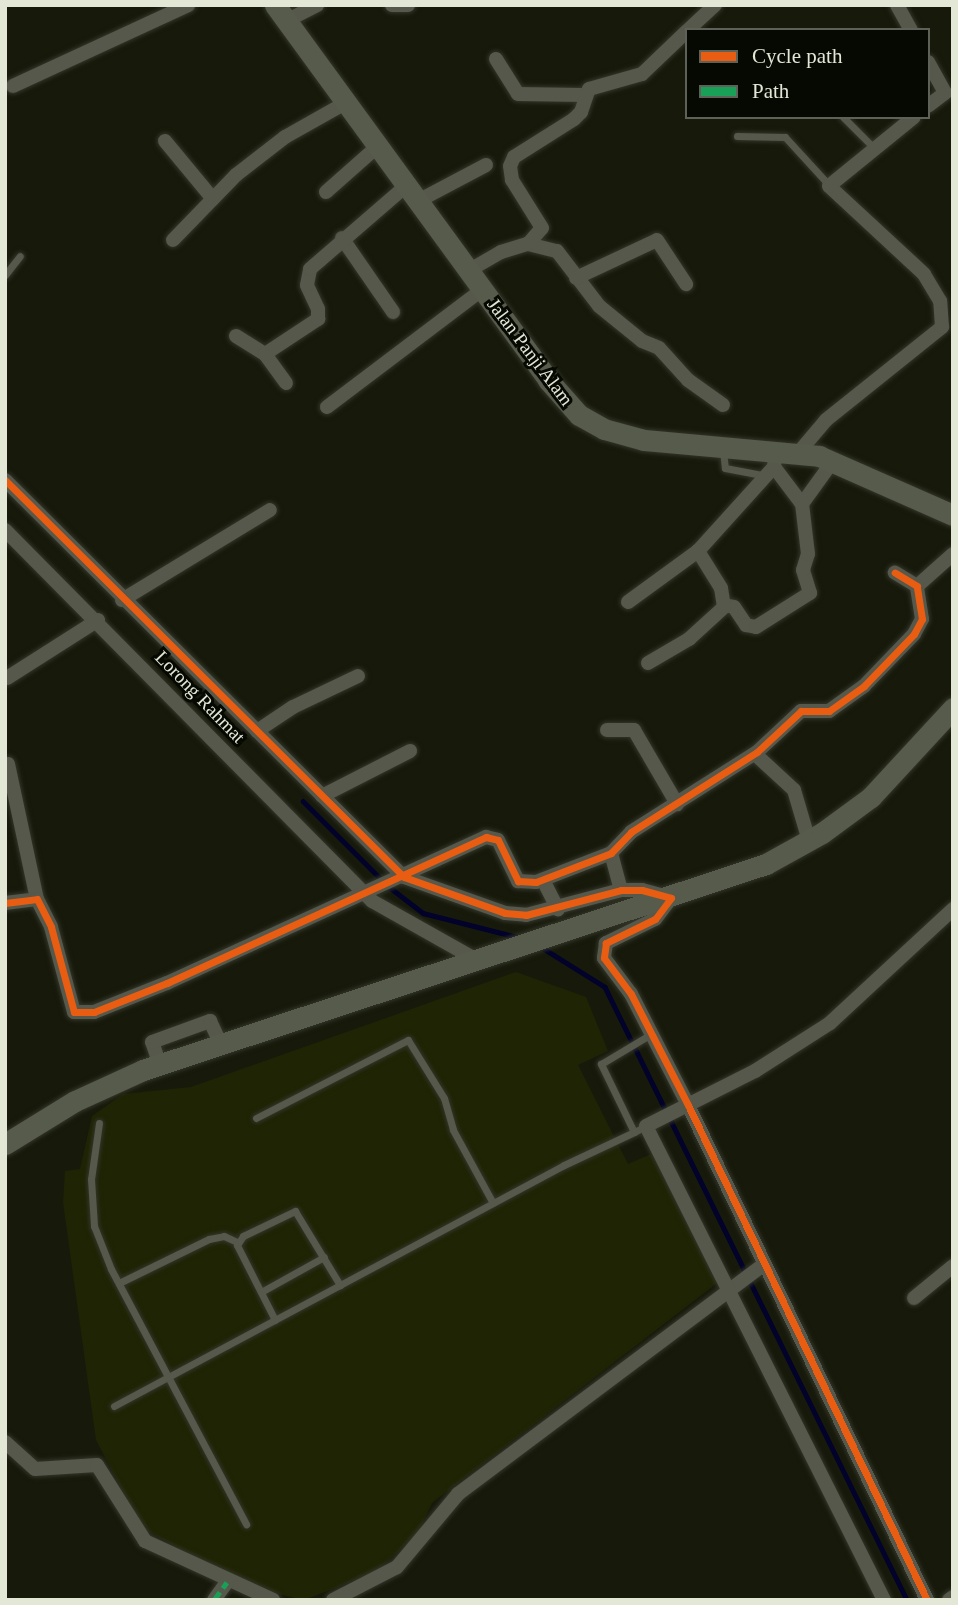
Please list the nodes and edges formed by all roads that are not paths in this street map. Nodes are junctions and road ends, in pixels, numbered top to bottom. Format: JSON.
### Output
{"nodes":[{"id":1,"x":188,"y":5,"type":"edge"},
{"id":2,"x":317,"y":5,"type":"edge"},
{"id":3,"x":392,"y":5,"type":"edge"},
{"id":4,"x":408,"y":5,"type":"edge"},
{"id":5,"x":715,"y":5,"type":"edge"},
{"id":6,"x":897,"y":5,"type":"edge"},
{"id":7,"x":281,"y":13,"type":"edge"},
{"id":8,"x":689,"y":28,"type":"edge"},
{"id":9,"x":910,"y":28,"type":"edge"},
{"id":10,"x":685,"y":32,"type":"edge"},
{"id":11,"x":496,"y":59,"type":"dead end"},
{"id":12,"x":930,"y":65,"type":"edge"},
{"id":13,"x":13,"y":86,"type":"dead end"},
{"id":14,"x":949,"y":90,"type":"edge"},
{"id":15,"x":584,"y":95,"type":"junction"},
{"id":16,"x":347,"y":102,"type":"junction"},
{"id":17,"x":930,"y":104,"type":"edge"},
{"id":18,"x":845,"y":119,"type":"edge"},
{"id":19,"x":911,"y":119,"type":"edge"},
{"id":20,"x":737,"y":136,"type":"dead end"},
{"id":21,"x":165,"y":141,"type":"dead end"},
{"id":22,"x":378,"y":146,"type":"junction"},
{"id":23,"x":874,"y":148,"type":"junction"},
{"id":24,"x":486,"y":165,"type":"dead end"},
{"id":25,"x":829,"y":186,"type":"junction"},
{"id":26,"x":326,"y":192,"type":"dead end"},
{"id":27,"x":412,"y":193,"type":"junction"},
{"id":28,"x":213,"y":199,"type":"junction"},
{"id":29,"x":342,"y":238,"type":"junction"},
{"id":30,"x":173,"y":240,"type":"dead end"},
{"id":31,"x":528,"y":244,"type":"junction"},
{"id":32,"x":20,"y":256,"type":"dead end"},
{"id":33,"x":468,"y":271,"type":"junction"},
{"id":34,"x":5,"y":275,"type":"edge"},
{"id":35,"x":576,"y":278,"type":"junction"},
{"id":36,"x":686,"y":284,"type":"dead end"},
{"id":37,"x":483,"y":289,"type":"junction"},
{"id":38,"x":393,"y":312,"type":"dead end"},
{"id":39,"x":236,"y":336,"type":"dead end"},
{"id":40,"x":265,"y":354,"type":"junction"},
{"id":41,"x":286,"y":383,"type":"dead end"},
{"id":42,"x":723,"y":405,"type":"dead end"},
{"id":43,"x":327,"y":407,"type":"dead end"},
{"id":44,"x":799,"y":453,"type":"junction"},
{"id":45,"x":833,"y":460,"type":"junction"},
{"id":46,"x":772,"y":464,"type":"junction"},
{"id":47,"x":5,"y":480,"type":"edge"},
{"id":48,"x":802,"y":505,"type":"junction"},
{"id":49,"x":270,"y":510,"type":"dead end"},
{"id":50,"x":953,"y":515,"type":"edge"},
{"id":51,"x":5,"y":530,"type":"edge"},
{"id":52,"x":698,"y":551,"type":"junction"},
{"id":53,"x":953,"y":554,"type":"edge"},
{"id":54,"x":895,"y":573,"type":"dead end"},
{"id":55,"x":917,"y":586,"type":"junction"},
{"id":56,"x":122,"y":600,"type":"junction"},
{"id":57,"x":628,"y":603,"type":"dead end"},
{"id":58,"x":724,"y":605,"type":"junction"},
{"id":59,"x":98,"y":620,"type":"junction"},
{"id":60,"x":648,"y":663,"type":"dead end"},
{"id":61,"x":359,"y":676,"type":"dead end"},
{"id":62,"x":7,"y":678,"type":"edge"},
{"id":63,"x":953,"y":708,"type":"edge"},
{"id":64,"x":607,"y":730,"type":"dead end"},
{"id":65,"x":257,"y":731,"type":"junction"},
{"id":66,"x":410,"y":751,"type":"dead end"},
{"id":67,"x":755,"y":754,"type":"junction"},
{"id":68,"x":8,"y":764,"type":"dead end"},
{"id":69,"x":322,"y":796,"type":"junction"},
{"id":70,"x":677,"y":804,"type":"junction"},
{"id":71,"x":809,"y":841,"type":"junction"},
{"id":72,"x":611,"y":853,"type":"junction"},
{"id":73,"x":402,"y":878,"type":"junction"},
{"id":74,"x":543,"y":880,"type":"junction"},
{"id":75,"x":621,"y":890,"type":"junction"},
{"id":76,"x":367,"y":893,"type":"junction"},
{"id":77,"x":671,"y":898,"type":"junction"},
{"id":78,"x":37,"y":899,"type":"junction"},
{"id":79,"x":5,"y":903,"type":"edge"},
{"id":80,"x":558,"y":909,"type":"junction"},
{"id":81,"x":953,"y":909,"type":"edge"},
{"id":82,"x":475,"y":959,"type":"junction"},
{"id":83,"x":651,"y":1034,"type":"junction"},
{"id":84,"x":688,"y":1105,"type":"junction"},
{"id":85,"x":256,"y":1118,"type":"dead end"},
{"id":86,"x":99,"y":1123,"type":"dead end"},
{"id":87,"x":640,"y":1129,"type":"junction"},
{"id":88,"x":5,"y":1144,"type":"edge"},
{"id":89,"x":492,"y":1203,"type":"junction"},
{"id":90,"x":237,"y":1242,"type":"junction"},
{"id":91,"x":324,"y":1257,"type":"junction"},
{"id":92,"x":764,"y":1264,"type":"junction"},
{"id":93,"x":953,"y":1266,"type":"edge"},
{"id":94,"x":120,"y":1283,"type":"junction"},
{"id":95,"x":340,"y":1285,"type":"junction"},
{"id":96,"x":725,"y":1290,"type":"junction"},
{"id":97,"x":261,"y":1292,"type":"junction"},
{"id":98,"x":914,"y":1298,"type":"dead end"},
{"id":99,"x":275,"y":1320,"type":"junction"},
{"id":100,"x":171,"y":1376,"type":"junction"},
{"id":101,"x":114,"y":1406,"type":"dead end"},
{"id":102,"x":5,"y":1443,"type":"edge"},
{"id":103,"x":246,"y":1524,"type":"dead end"},
{"id":104,"x":227,"y":1581,"type":"junction"},
{"id":105,"x":214,"y":1600,"type":"edge"},
{"id":106,"x":273,"y":1600,"type":"edge"},
{"id":107,"x":333,"y":1600,"type":"edge"},
{"id":108,"x":884,"y":1600,"type":"edge"},
{"id":109,"x":927,"y":1600,"type":"edge"}],
"edges":[{"from":1,"to":13,"type":"street"},
{"from":2,"to":7,"type":"street"},
{"from":3,"to":4,"type":"street"},
{"from":5,"to":8,"type":"street"},
{"from":6,"to":9,"type":"street"},
{"from":7,"to":16,"type":"street","name":"Jalan Panji Alam"},
{"from":10,"to":15,"type":"street"},
{"from":11,"to":15,"type":"street"},
{"from":12,"to":14,"type":"street"},
{"from":14,"to":17,"type":"street"},
{"from":15,"to":31,"type":"street"},
{"from":16,"to":22,"type":"street","name":"Jalan Panji Alam"},
{"from":16,"to":28,"type":"street"},
{"from":18,"to":23,"type":"lane"},
{"from":19,"to":23,"type":"street"},
{"from":20,"to":25,"type":"lane"},
{"from":21,"to":28,"type":"street"},
{"from":22,"to":26,"type":"street"},
{"from":22,"to":27,"type":"street","name":"Jalan Panji Alam"},
{"from":23,"to":25,"type":"street"},
{"from":24,"to":27,"type":"street"},
{"from":25,"to":44,"type":"street"},
{"from":27,"to":29,"type":"street"},
{"from":27,"to":33,"type":"street","name":"Jalan Panji Alam"},
{"from":28,"to":30,"type":"street"},
{"from":29,"to":38,"type":"street"},
{"from":29,"to":40,"type":"street"},
{"from":31,"to":33,"type":"street"},
{"from":31,"to":35,"type":"street"},
{"from":32,"to":34,"type":"lane"},
{"from":33,"to":37,"type":"street","name":"Jalan Panji Alam"},
{"from":35,"to":36,"type":"street"},
{"from":35,"to":42,"type":"street"},
{"from":37,"to":43,"type":"street"},
{"from":37,"to":46,"type":"street","name":"Jalan Panji Alam"},
{"from":39,"to":40,"type":"street"},
{"from":40,"to":41,"type":"street"},
{"from":44,"to":45,"type":"street","name":"Jalan Panji Alam"},
{"from":44,"to":46,"type":"street","name":"Jalan Panji Alam"},
{"from":45,"to":48,"type":"street"},
{"from":45,"to":50,"type":"street","name":"Jalan Panji Alam"},
{"from":46,"to":48,"type":"street"},
{"from":46,"to":52,"type":"street"},
{"from":47,"to":56,"type":"street"},
{"from":48,"to":58,"type":"street"},
{"from":49,"to":56,"type":"street"},
{"from":51,"to":59,"type":"street","name":"Lorong Rahmat"},
{"from":52,"to":57,"type":"street"},
{"from":52,"to":58,"type":"street"},
{"from":53,"to":55,"type":"street"},
{"from":54,"to":55,"type":"street"},
{"from":55,"to":67,"type":"street"},
{"from":56,"to":65,"type":"street"},
{"from":58,"to":60,"type":"street"},
{"from":59,"to":62,"type":"street"},
{"from":59,"to":76,"type":"street","name":"Lorong Rahmat"},
{"from":61,"to":65,"type":"street"},
{"from":63,"to":71,"type":"street"},
{"from":64,"to":70,"type":"street"},
{"from":65,"to":69,"type":"street"},
{"from":66,"to":69,"type":"street"},
{"from":67,"to":70,"type":"street"},
{"from":67,"to":71,"type":"street"},
{"from":68,"to":78,"type":"street"},
{"from":69,"to":73,"type":"street"},
{"from":70,"to":72,"type":"street"},
{"from":71,"to":77,"type":"street"},
{"from":72,"to":74,"type":"street"},
{"from":72,"to":75,"type":"street"},
{"from":73,"to":74,"type":"street"},
{"from":73,"to":76,"type":"street"},
{"from":73,"to":80,"type":"street"},
{"from":74,"to":80,"type":"street"},
{"from":75,"to":77,"type":"street"},
{"from":75,"to":80,"type":"street"},
{"from":76,"to":78,"type":"street"},
{"from":76,"to":82,"type":"street","name":"Lorong Rahmat"},
{"from":77,"to":82,"type":"street"},
{"from":77,"to":83,"type":"street"},
{"from":78,"to":79,"type":"street"},
{"from":81,"to":84,"type":"street"},
{"from":82,"to":88,"type":"street"},
{"from":83,"to":84,"type":"street"},
{"from":83,"to":87,"type":"lane"},
{"from":84,"to":87,"type":"street"},
{"from":84,"to":92,"type":"street"},
{"from":85,"to":89,"type":"lane"},
{"from":86,"to":94,"type":"lane"},
{"from":87,"to":89,"type":"lane"},
{"from":87,"to":96,"type":"street"},
{"from":89,"to":95,"type":"lane"},
{"from":90,"to":91,"type":"lane"},
{"from":90,"to":94,"type":"lane"},
{"from":90,"to":97,"type":"lane"},
{"from":91,"to":95,"type":"lane"},
{"from":91,"to":97,"type":"lane"},
{"from":92,"to":96,"type":"street"},
{"from":92,"to":109,"type":"street"},
{"from":93,"to":98,"type":"street"},
{"from":94,"to":100,"type":"lane"},
{"from":95,"to":99,"type":"lane"},
{"from":96,"to":107,"type":"street"},
{"from":96,"to":108,"type":"street"},
{"from":97,"to":99,"type":"lane"},
{"from":99,"to":100,"type":"lane"},
{"from":100,"to":101,"type":"lane"},
{"from":100,"to":103,"type":"lane"},
{"from":102,"to":104,"type":"street"},
{"from":104,"to":105,"type":"street"},
{"from":104,"to":106,"type":"street"}]}
